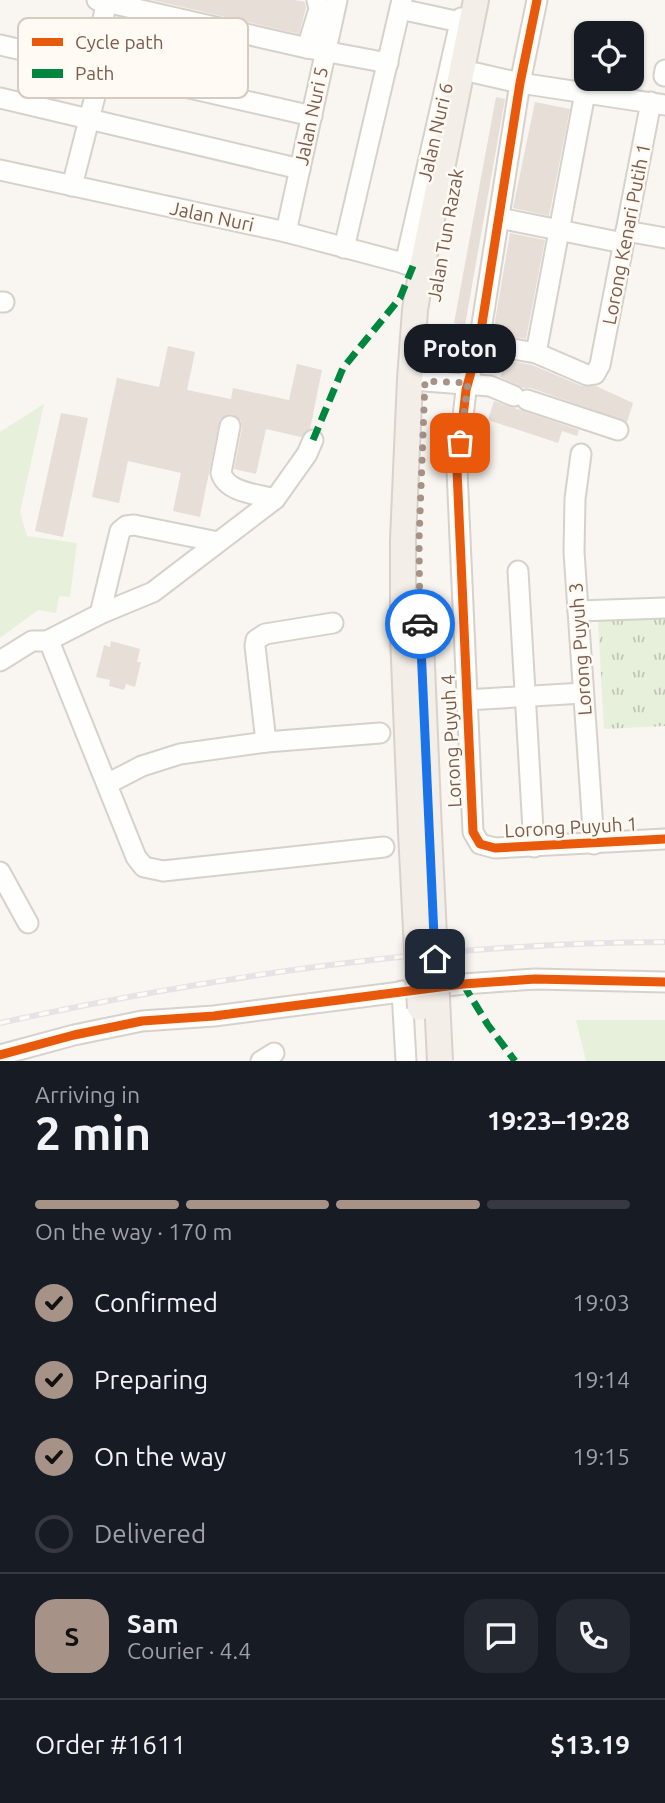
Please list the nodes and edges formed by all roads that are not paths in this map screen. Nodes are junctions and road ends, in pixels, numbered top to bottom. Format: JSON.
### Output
{"nodes":[{"id":1,"x":317,"y":0,"type":"edge"},
{"id":2,"x":337,"y":0,"type":"edge"},
{"id":3,"x":465,"y":0,"type":"edge"},
{"id":4,"x":476,"y":0,"type":"edge"},
{"id":5,"x":493,"y":0,"type":"edge"},
{"id":6,"x":537,"y":0,"type":"edge"},
{"id":7,"x":109,"y":1,"type":"edge"},
{"id":8,"x":401,"y":5,"type":"edge"},
{"id":9,"x":181,"y":18,"type":"edge"},
{"id":10,"x":460,"y":22,"type":"junction"},
{"id":11,"x":248,"y":34,"type":"edge"},
{"id":12,"x":0,"y":45,"type":"edge"},
{"id":13,"x":18,"y":49,"type":"edge"},
{"id":14,"x":316,"y":50,"type":"junction"},
{"id":15,"x":388,"y":64,"type":"junction"},
{"id":16,"x":476,"y":73,"type":"junction"},
{"id":17,"x":520,"y":83,"type":"junction"},
{"id":18,"x":585,"y":93,"type":"junction"},
{"id":19,"x":0,"y":97,"type":"edge"},
{"id":20,"x":92,"y":98,"type":"edge"},
{"id":21,"x":231,"y":98,"type":"edge"},
{"id":22,"x":658,"y":104,"type":"edge"},
{"id":23,"x":312,"y":116,"type":"junction"},
{"id":24,"x":89,"y":118,"type":"junction"},
{"id":25,"x":300,"y":169,"type":"junction"},
{"id":26,"x":0,"y":170,"type":"edge"},
{"id":27,"x":72,"y":186,"type":"junction"},
{"id":28,"x":499,"y":218,"type":"junction"},
{"id":29,"x":559,"y":231,"type":"junction"},
{"id":30,"x":286,"y":232,"type":"junction"},
{"id":31,"x":624,"y":237,"type":"junction"},
{"id":32,"x":665,"y":238,"type":"edge"},
{"id":33,"x":344,"y":248,"type":"junction"},
{"id":34,"x":413,"y":266,"type":"junction"},
{"id":35,"x":479,"y":343,"type":"junction"},
{"id":36,"x":536,"y":354,"type":"junction"},
{"id":37,"x":425,"y":381,"type":"junction"},
{"id":38,"x":468,"y":383,"type":"junction"},
{"id":39,"x":230,"y":426,"type":"dead end"},
{"id":40,"x":618,"y":430,"type":"dead end"},
{"id":41,"x":313,"y":440,"type":"dead end"},
{"id":42,"x":581,"y":454,"type":"dead end"},
{"id":43,"x":275,"y":499,"type":"junction"},
{"id":44,"x":218,"y":542,"type":"junction"},
{"id":45,"x":518,"y":571,"type":"dead end"},
{"id":46,"x":665,"y":608,"type":"edge"},
{"id":47,"x":578,"y":611,"type":"junction"},
{"id":48,"x":100,"y":614,"type":"junction"},
{"id":49,"x":333,"y":623,"type":"dead end"},
{"id":50,"x":47,"y":641,"type":"junction"},
{"id":51,"x":0,"y":661,"type":"edge"},
{"id":52,"x":583,"y":693,"type":"junction"},
{"id":53,"x":525,"y":696,"type":"junction"},
{"id":54,"x":466,"y":700,"type":"junction"},
{"id":55,"x":380,"y":733,"type":"dead end"},
{"id":56,"x":266,"y":742,"type":"junction"},
{"id":57,"x":107,"y":785,"type":"junction"},
{"id":58,"x":420,"y":832,"type":"junction"},
{"id":59,"x":665,"y":839,"type":"edge"},
{"id":60,"x":480,"y":844,"type":"joint"},
{"id":61,"x":594,"y":844,"type":"junction"},
{"id":62,"x":384,"y":847,"type":"dead end"},
{"id":63,"x":534,"y":847,"type":"junction"},
{"id":64,"x":0,"y":872,"type":"edge"},
{"id":65,"x":28,"y":923,"type":"dead end"},
{"id":66,"x":665,"y":982,"type":"edge"},
{"id":67,"x":402,"y":991,"type":"junction"},
{"id":68,"x":0,"y":1055,"type":"edge"},
{"id":69,"x":406,"y":1061,"type":"edge"},
{"id":70,"x":423,"y":1061,"type":"edge"},
{"id":71,"x":440,"y":1061,"type":"edge"}],
"edges":[{"from":1,"to":14,"type":"street"},
{"from":2,"to":14,"type":"street","name":"Jalan Nuri 5"},
{"from":3,"to":10,"type":"street","name":"Jalan Nuri 6"},
{"from":4,"to":34,"type":"main road","name":"Jalan Tun Razak"},
{"from":5,"to":16,"type":"main road","name":"Jalan Tun Razak"},
{"from":6,"to":17,"type":"street","name":"Lorong Puyuh 4"},
{"from":7,"to":9,"type":"street"},
{"from":8,"to":10,"type":"street"},
{"from":8,"to":15,"type":"street"},
{"from":10,"to":34,"type":"street","name":"Jalan Nuri 6"},
{"from":11,"to":14,"type":"street"},
{"from":12,"to":13,"type":"street"},
{"from":14,"to":15,"type":"street"},
{"from":14,"to":23,"type":"street","name":"Jalan Nuri 5"},
{"from":15,"to":33,"type":"street"},
{"from":16,"to":17,"type":"street"},
{"from":16,"to":37,"type":"main road","name":"Jalan Tun Razak"},
{"from":17,"to":18,"type":"street"},
{"from":17,"to":28,"type":"street","name":"Lorong Puyuh 4"},
{"from":18,"to":22,"type":"street"},
{"from":18,"to":29,"type":"street"},
{"from":19,"to":24,"type":"street"},
{"from":20,"to":24,"type":"street"},
{"from":21,"to":23,"type":"street"},
{"from":22,"to":31,"type":"street","name":"Lorong Kenari Putih 1"},
{"from":23,"to":25,"type":"street","name":"Jalan Nuri 5"},
{"from":24,"to":25,"type":"street"},
{"from":24,"to":27,"type":"street"},
{"from":25,"to":30,"type":"street","name":"Jalan Nuri 5"},
{"from":26,"to":27,"type":"street","name":"Jalan Nuri"},
{"from":27,"to":30,"type":"street","name":"Jalan Nuri"},
{"from":28,"to":29,"type":"street"},
{"from":28,"to":35,"type":"street","name":"Lorong Puyuh 4"},
{"from":29,"to":31,"type":"street"},
{"from":29,"to":36,"type":"street"},
{"from":30,"to":33,"type":"street","name":"Jalan Nuri"},
{"from":31,"to":32,"type":"street"},
{"from":31,"to":36,"type":"street","name":"Lorong Kenari Putih 1"},
{"from":33,"to":34,"type":"street","name":"Jalan Nuri"},
{"from":34,"to":58,"type":"main road","name":"Jalan Tun Razak"},
{"from":35,"to":36,"type":"street"},
{"from":35,"to":38,"type":"street","name":"Lorong Puyuh 4"},
{"from":37,"to":38,"type":"street"},
{"from":37,"to":58,"type":"main road","name":"Jalan Tun Razak"},
{"from":38,"to":40,"type":"street"},
{"from":38,"to":54,"type":"street","name":"Lorong Puyuh 4"},
{"from":39,"to":43,"type":"street"},
{"from":41,"to":43,"type":"street"},
{"from":42,"to":47,"type":"street","name":"Lorong Puyuh 3"},
{"from":43,"to":44,"type":"street"},
{"from":44,"to":48,"type":"street"},
{"from":44,"to":48,"type":"street"},
{"from":45,"to":53,"type":"street"},
{"from":46,"to":47,"type":"street"},
{"from":47,"to":52,"type":"street","name":"Lorong Puyuh 3"},
{"from":48,"to":50,"type":"street"},
{"from":49,"to":56,"type":"street"},
{"from":50,"to":51,"type":"street"},
{"from":50,"to":57,"type":"street"},
{"from":52,"to":53,"type":"street"},
{"from":52,"to":61,"type":"street","name":"Lorong Puyuh 3"},
{"from":53,"to":54,"type":"street"},
{"from":53,"to":63,"type":"street"},
{"from":54,"to":60,"type":"street","name":"Lorong Puyuh 4"},
{"from":55,"to":56,"type":"street"},
{"from":56,"to":57,"type":"street"},
{"from":57,"to":62,"type":"street"},
{"from":58,"to":70,"type":"main road","name":"Jalan Tun Razak","bridge":true},
{"from":58,"to":71,"type":"main road","name":"Jalan Tun Razak","bridge":true},
{"from":59,"to":61,"type":"street","name":"Lorong Puyuh 1"},
{"from":60,"to":63,"type":"street","name":"Lorong Puyuh 1"},
{"from":61,"to":63,"type":"street","name":"Lorong Puyuh 1"},
{"from":64,"to":65,"type":"street"},
{"from":66,"to":67,"type":"street"},
{"from":67,"to":68,"type":"street"},
{"from":67,"to":69,"type":"street"}]}
